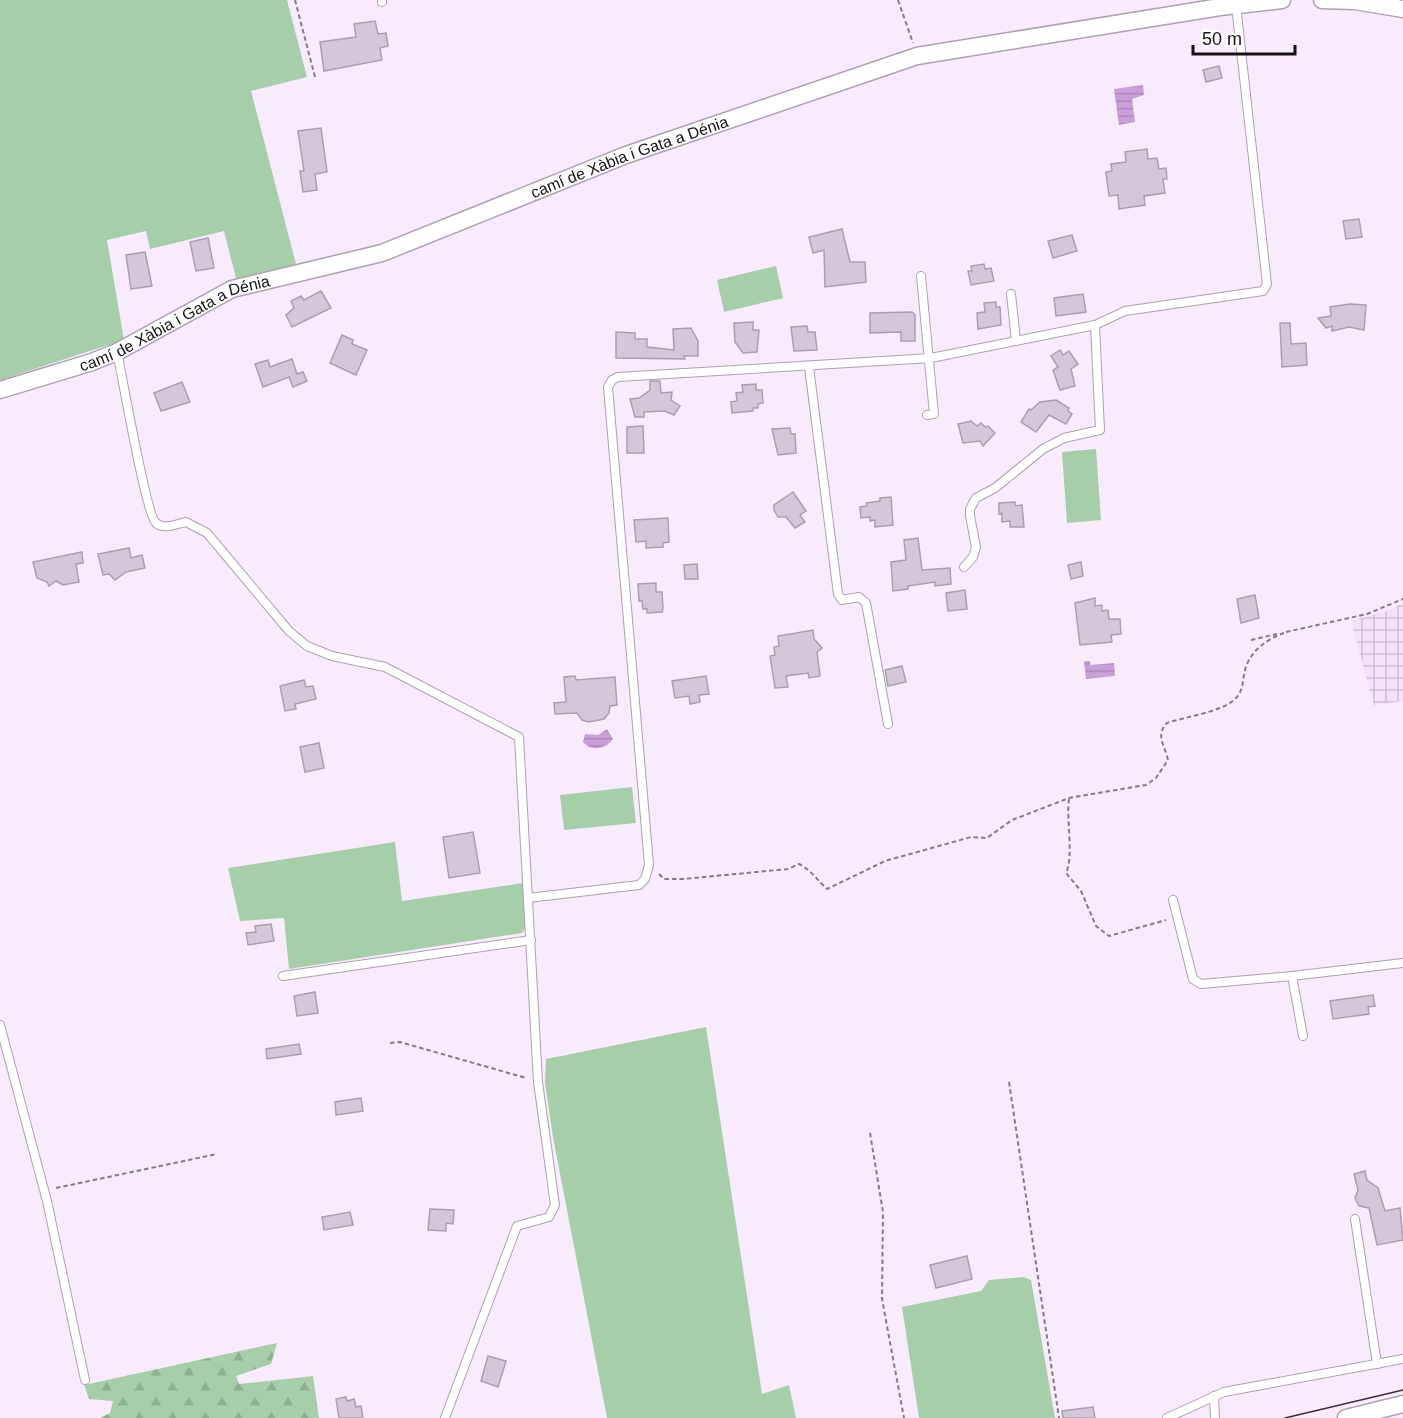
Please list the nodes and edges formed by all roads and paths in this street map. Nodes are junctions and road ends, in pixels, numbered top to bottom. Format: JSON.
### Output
{"nodes":[{"id":1,"x":295,"y":0,"type":"edge"},
{"id":2,"x":898,"y":0,"type":"edge"},
{"id":3,"x":1282,"y":0,"type":"edge"},
{"id":4,"x":1322,"y":0,"type":"edge"},
{"id":5,"x":1236,"y":4,"type":"junction"},
{"id":6,"x":1403,"y":9,"type":"edge"},
{"id":7,"x":917,"y":56,"type":"junction"},
{"id":8,"x":315,"y":77,"type":"dead end"},
{"id":9,"x":921,"y":276,"type":"dead end"},
{"id":10,"x":1011,"y":294,"type":"dead end"},
{"id":11,"x":1095,"y":325,"type":"junction"},
{"id":12,"x":1016,"y":341,"type":"junction"},
{"id":13,"x":117,"y":352,"type":"junction"},
{"id":14,"x":931,"y":358,"type":"junction"},
{"id":15,"x":809,"y":367,"type":"junction"},
{"id":16,"x":0,"y":390,"type":"edge"},
{"id":17,"x":927,"y":415,"type":"dead end"},
{"id":18,"x":964,"y":567,"type":"dead end"},
{"id":19,"x":1403,"y":599,"type":"edge"},
{"id":20,"x":1284,"y":633,"type":"junction"},
{"id":21,"x":1251,"y":640,"type":"dead end"},
{"id":22,"x":888,"y":724,"type":"dead end"},
{"id":23,"x":1069,"y":798,"type":"junction"},
{"id":24,"x":649,"y":866,"type":"junction"},
{"id":25,"x":528,"y":898,"type":"junction"},
{"id":26,"x":1173,"y":900,"type":"dead end"},
{"id":27,"x":1177,"y":916,"type":"junction"},
{"id":28,"x":531,"y":940,"type":"junction"},
{"id":29,"x":1403,"y":963,"type":"edge"},
{"id":30,"x":283,"y":976,"type":"dead end"},
{"id":31,"x":1292,"y":976,"type":"junction"},
{"id":32,"x":0,"y":1024,"type":"edge"},
{"id":33,"x":1303,"y":1036,"type":"dead end"},
{"id":34,"x":390,"y":1043,"type":"dead end"},
{"id":35,"x":538,"y":1082,"type":"junction"},
{"id":36,"x":1009,"y":1082,"type":"dead end"},
{"id":37,"x":870,"y":1133,"type":"dead end"},
{"id":38,"x":217,"y":1154,"type":"dead end"},
{"id":39,"x":44,"y":1190,"type":"junction"},
{"id":40,"x":1355,"y":1219,"type":"dead end"},
{"id":41,"x":1403,"y":1359,"type":"edge"},
{"id":42,"x":1377,"y":1364,"type":"junction"},
{"id":43,"x":85,"y":1380,"type":"dead end"},
{"id":44,"x":1214,"y":1396,"type":"junction"},
{"id":45,"x":1403,"y":1404,"type":"edge"},
{"id":46,"x":445,"y":1418,"type":"edge"},
{"id":47,"x":904,"y":1418,"type":"edge"},
{"id":48,"x":1059,"y":1418,"type":"edge"},
{"id":49,"x":1167,"y":1418,"type":"edge"},
{"id":50,"x":1215,"y":1418,"type":"edge"},
{"id":51,"x":1346,"y":1418,"type":"edge"}],
"edges":[{"from":1,"to":8,"type":"path"},
{"from":2,"to":7,"type":"path"},
{"from":3,"to":5,"type":"street","name":"camí de Xàbia i Gata a Dénia"},
{"from":4,"to":6,"type":"street"},
{"from":5,"to":7,"type":"street","name":"camí de Xàbia i Gata a Dénia"},
{"from":5,"to":11,"type":"lane"},
{"from":7,"to":13,"type":"street","name":"camí de Xàbia i Gata a Dénia"},
{"from":9,"to":14,"type":"lane"},
{"from":10,"to":12,"type":"lane"},
{"from":11,"to":12,"type":"lane"},
{"from":11,"to":18,"type":"lane"},
{"from":12,"to":14,"type":"lane"},
{"from":13,"to":16,"type":"street","name":"camí de Xàbia i Gata a Dénia"},
{"from":13,"to":25,"type":"lane"},
{"from":14,"to":15,"type":"lane"},
{"from":14,"to":17,"type":"lane"},
{"from":15,"to":22,"type":"lane"},
{"from":15,"to":24,"type":"lane"},
{"from":19,"to":20,"type":"path"},
{"from":20,"to":21,"type":"path"},
{"from":20,"to":23,"type":"path"},
{"from":23,"to":24,"type":"path"},
{"from":23,"to":27,"type":"path"},
{"from":24,"to":25,"type":"lane"},
{"from":25,"to":28,"type":"lane"},
{"from":26,"to":27,"type":"lane"},
{"from":27,"to":31,"type":"lane"},
{"from":28,"to":30,"type":"lane"},
{"from":28,"to":35,"type":"lane"},
{"from":29,"to":31,"type":"lane"},
{"from":31,"to":33,"type":"lane"},
{"from":32,"to":39,"type":"lane"},
{"from":34,"to":35,"type":"path"},
{"from":35,"to":46,"type":"lane"},
{"from":36,"to":48,"type":"path"},
{"from":37,"to":47,"type":"path"},
{"from":38,"to":39,"type":"path"},
{"from":39,"to":43,"type":"lane"},
{"from":40,"to":42,"type":"lane"},
{"from":41,"to":42,"type":"lane"},
{"from":42,"to":44,"type":"lane"},
{"from":44,"to":49,"type":"lane"},
{"from":44,"to":50,"type":"lane"},
{"from":45,"to":51,"type":"street"}]}
